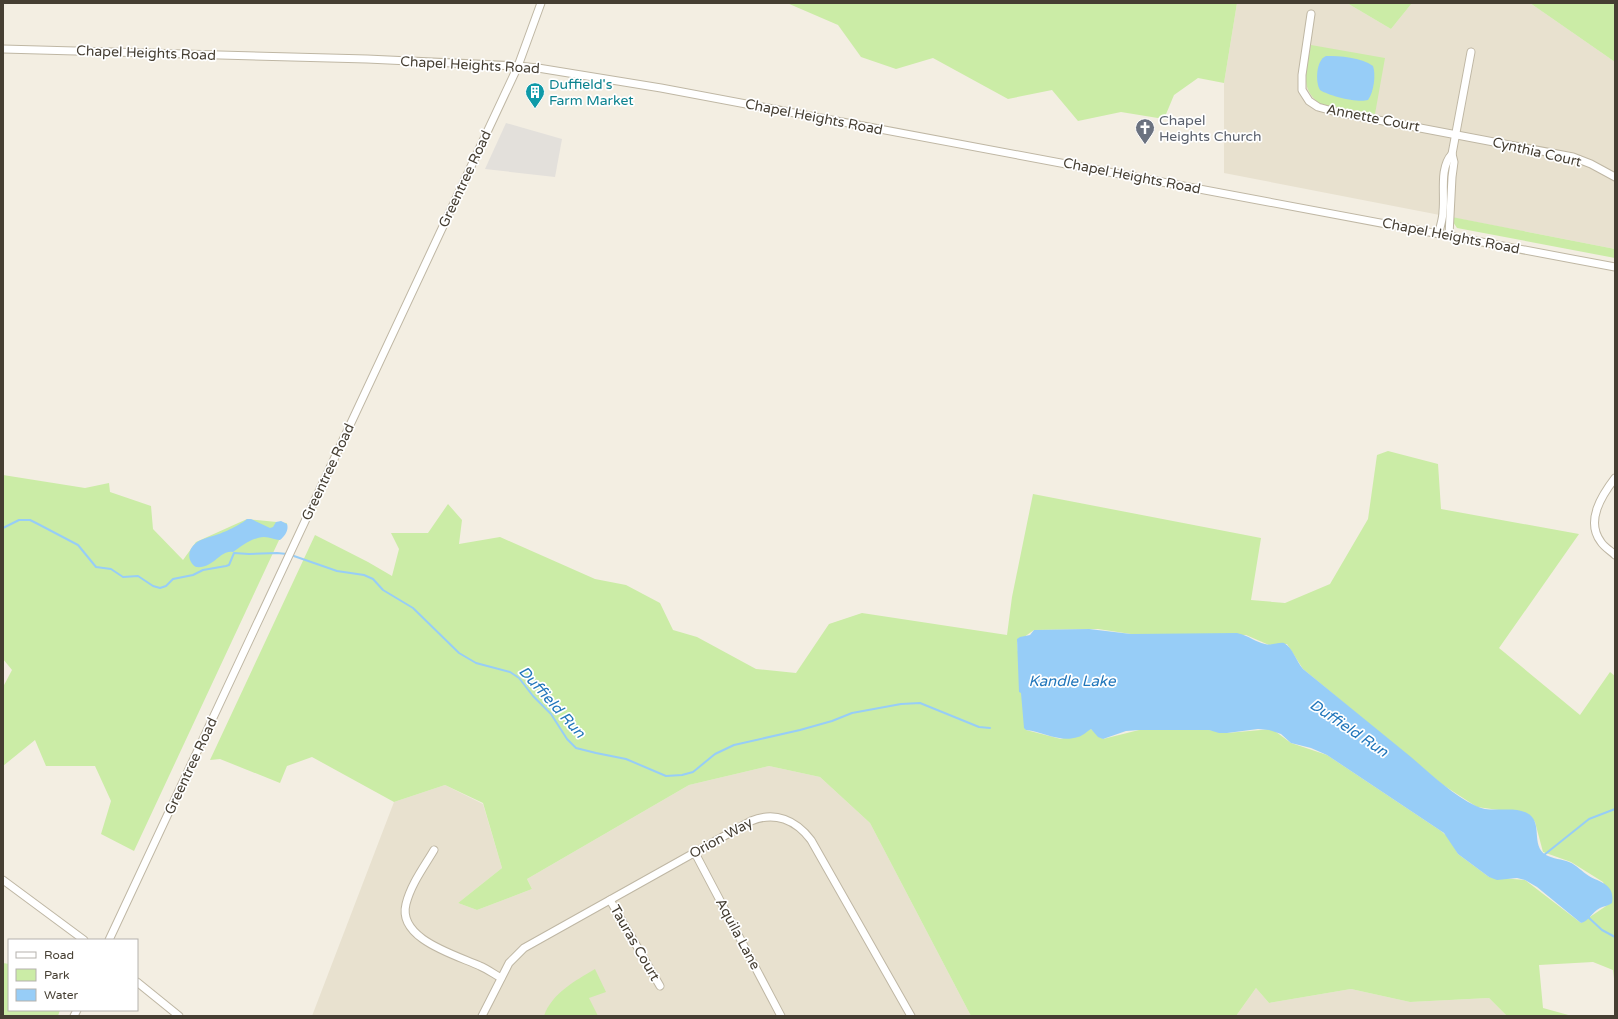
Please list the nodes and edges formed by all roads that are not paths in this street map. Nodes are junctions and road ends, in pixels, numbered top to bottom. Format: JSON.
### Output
{"nodes":[{"id":1,"x":541,"y":3,"type":"edge"},
{"id":2,"x":1311,"y":14,"type":"dead end"},
{"id":3,"x":3,"y":49,"type":"edge"},
{"id":4,"x":1471,"y":52,"type":"dead end"},
{"id":5,"x":518,"y":66,"type":"junction"},
{"id":6,"x":1456,"y":134,"type":"junction"},
{"id":7,"x":1452,"y":154,"type":"junction"},
{"id":8,"x":1615,"y":178,"type":"edge"},
{"id":9,"x":1439,"y":233,"type":"junction"},
{"id":10,"x":1449,"y":235,"type":"junction"},
{"id":11,"x":1615,"y":267,"type":"edge"},
{"id":12,"x":1615,"y":478,"type":"edge"},
{"id":13,"x":1615,"y":555,"type":"edge"},
{"id":14,"x":434,"y":850,"type":"dead end"},
{"id":15,"x":695,"y":853,"type":"junction"},
{"id":16,"x":3,"y":880,"type":"edge"},
{"id":17,"x":610,"y":900,"type":"junction"},
{"id":18,"x":83,"y":939,"type":"edge"},
{"id":19,"x":109,"y":939,"type":"edge"},
{"id":20,"x":501,"y":978,"type":"junction"},
{"id":21,"x":138,"y":983,"type":"edge"},
{"id":22,"x":660,"y":986,"type":"dead end"},
{"id":23,"x":179,"y":1016,"type":"edge"},
{"id":24,"x":482,"y":1016,"type":"edge"},
{"id":25,"x":781,"y":1016,"type":"edge"},
{"id":26,"x":911,"y":1016,"type":"edge"}],
"edges":[{"from":1,"to":5,"type":"street","name":"Greentree Road"},
{"from":2,"to":6,"type":"street","name":"Annette Court"},
{"from":3,"to":5,"type":"street","name":"Chapel Heights Road"},
{"from":4,"to":6,"type":"street"},
{"from":5,"to":9,"type":"street","name":"Chapel Heights Road"},
{"from":5,"to":19,"type":"street","name":"Greentree Road"},
{"from":6,"to":7,"type":"street"},
{"from":6,"to":8,"type":"street","name":"Cynthia Court"},
{"from":7,"to":9,"type":"street"},
{"from":7,"to":10,"type":"street"},
{"from":9,"to":10,"type":"street","name":"Chapel Heights Road"},
{"from":10,"to":11,"type":"street","name":"Chapel Heights Road"},
{"from":12,"to":13,"type":"street"},
{"from":14,"to":20,"type":"street"},
{"from":15,"to":17,"type":"street","name":"Orion Way"},
{"from":15,"to":25,"type":"street","name":"Aquila Lane"},
{"from":15,"to":26,"type":"street","name":"Orion Way"},
{"from":16,"to":18,"type":"street"},
{"from":17,"to":20,"type":"street","name":"Orion Way"},
{"from":17,"to":22,"type":"street","name":"Tauras Court"},
{"from":20,"to":24,"type":"street","name":"Orion Way"},
{"from":21,"to":23,"type":"street"}]}
